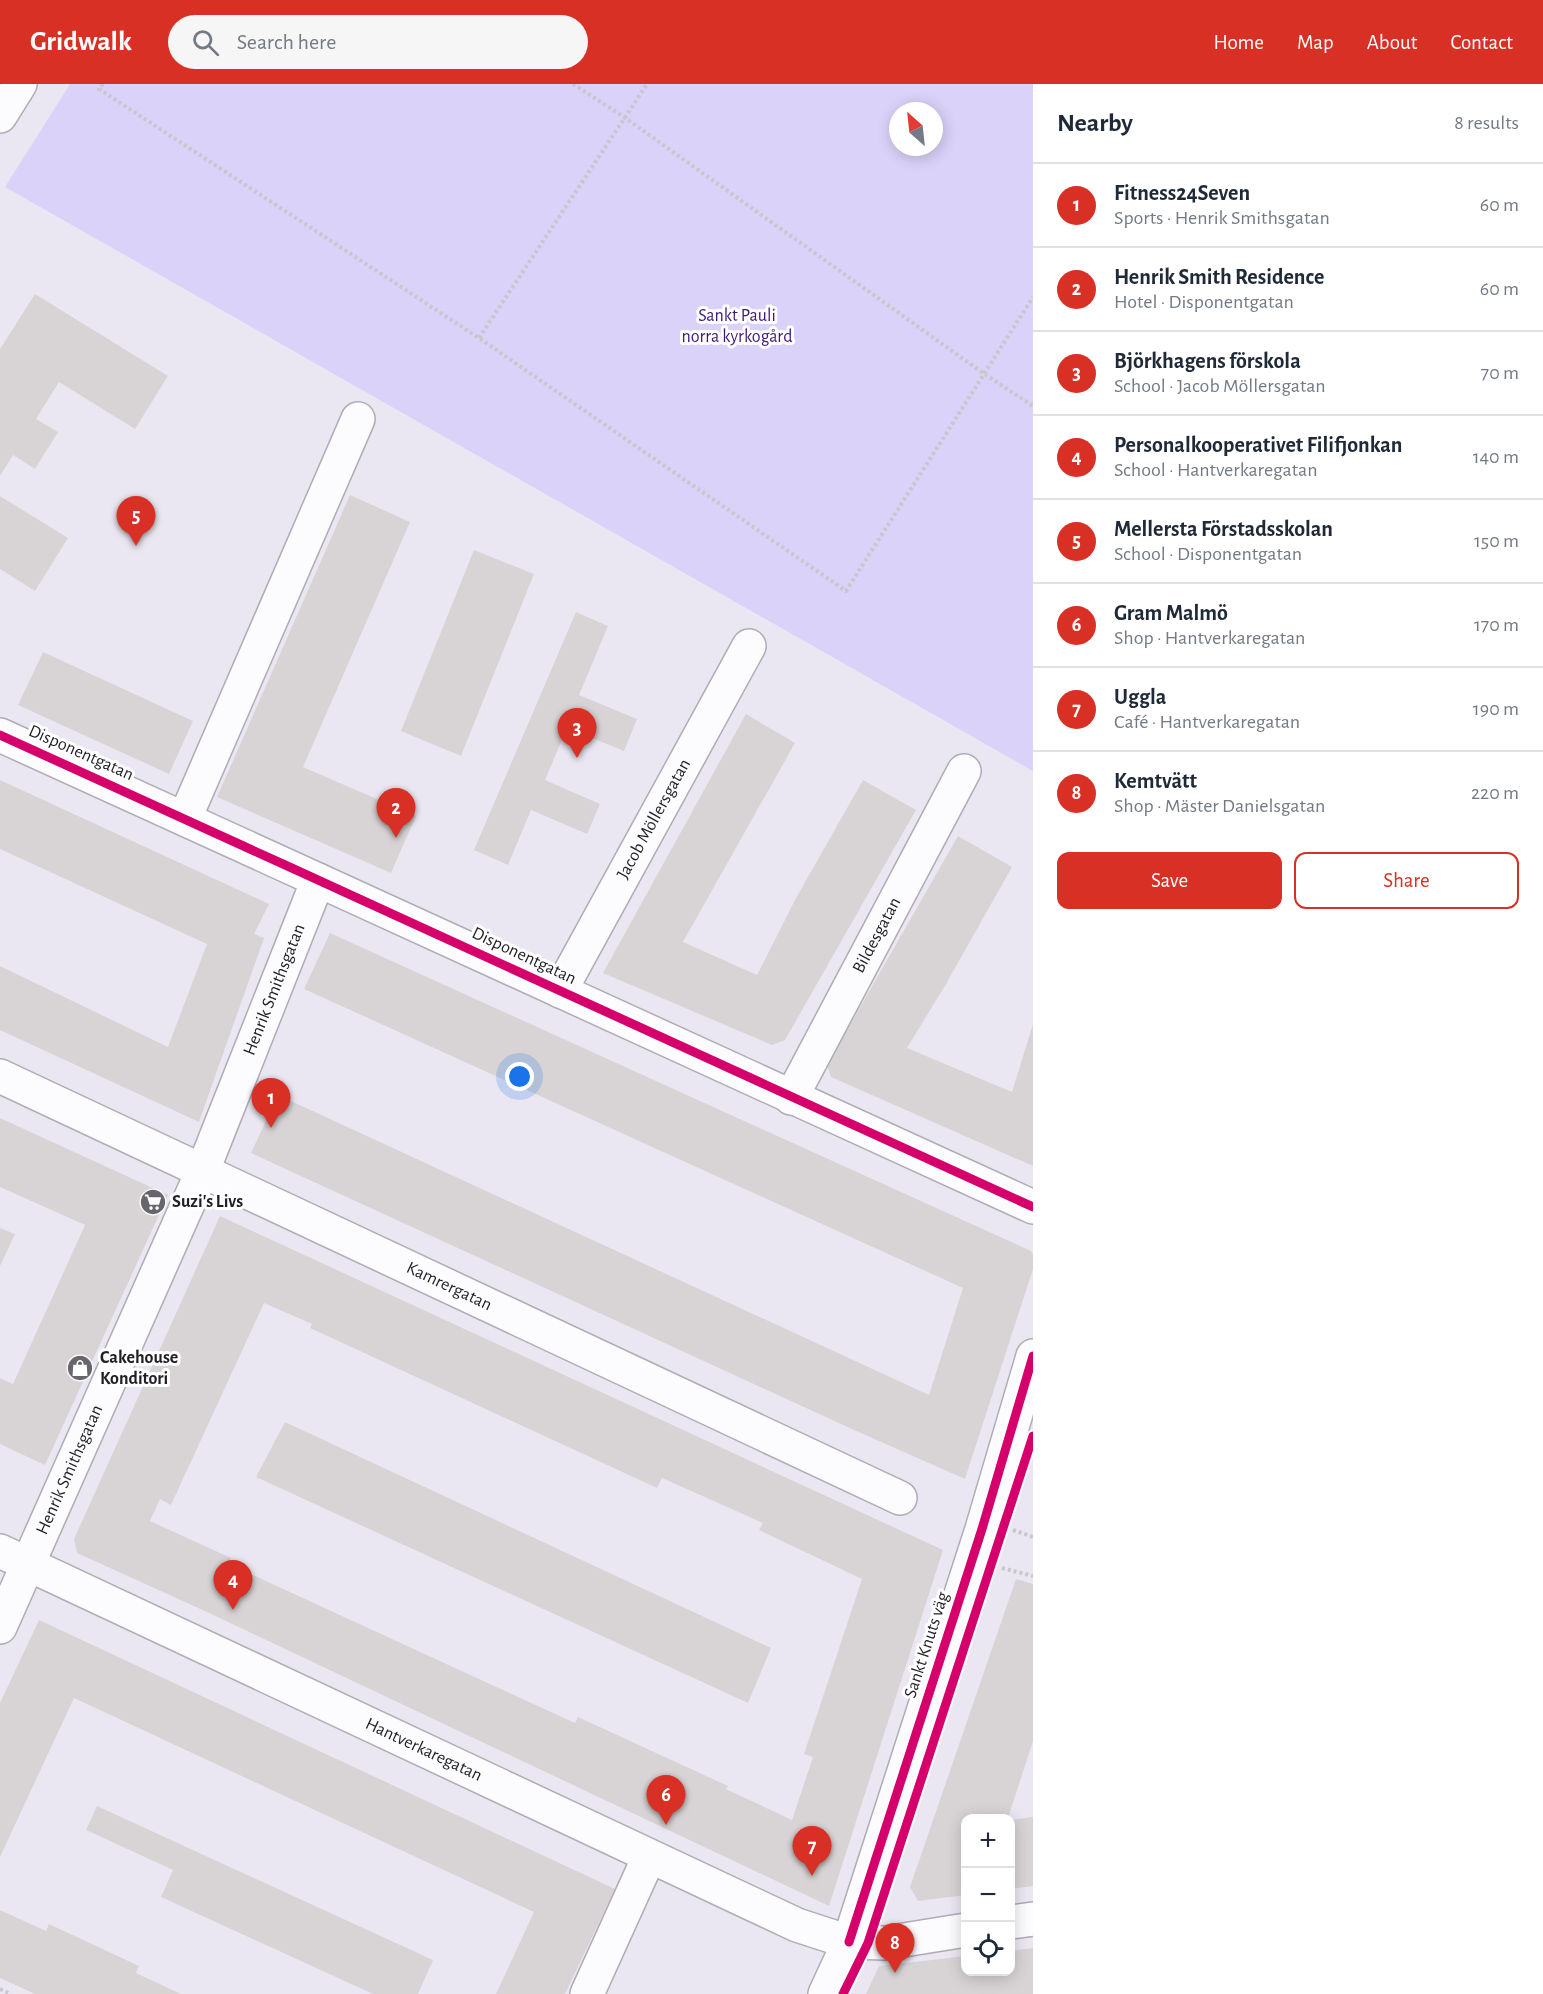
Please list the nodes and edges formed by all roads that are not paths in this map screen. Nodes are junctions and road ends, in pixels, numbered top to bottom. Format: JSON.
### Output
{"nodes":[{"id":1,"x":20,"y":84,"type":"edge"},
{"id":2,"x":0,"y":116,"type":"edge"},
{"id":3,"x":358,"y":419,"type":"dead end"},
{"id":4,"x":749,"y":646,"type":"dead end"},
{"id":5,"x":0,"y":735,"type":"edge"},
{"id":6,"x":964,"y":771,"type":"dead end"},
{"id":7,"x":185,"y":818,"type":"junction"},
{"id":8,"x":318,"y":880,"type":"junction"},
{"id":9,"x":560,"y":991,"type":"junction"},
{"id":10,"x":0,"y":1076,"type":"edge"},
{"id":11,"x":791,"y":1098,"type":"junction"},
{"id":12,"x":203,"y":1170,"type":"junction"},
{"id":13,"x":1033,"y":1207,"type":"edge"},
{"id":14,"x":1033,"y":1356,"type":"edge"},
{"id":15,"x":900,"y":1498,"type":"dead end"},
{"id":16,"x":14,"y":1558,"type":"edge"},
{"id":17,"x":0,"y":1627,"type":"edge"},
{"id":18,"x":649,"y":1857,"type":"junction"},
{"id":19,"x":1033,"y":1919,"type":"edge"},
{"id":20,"x":1015,"y":1921,"type":"edge"},
{"id":21,"x":961,"y":1931,"type":"edge"},
{"id":22,"x":849,"y":1942,"type":"junction"},
{"id":23,"x":587,"y":1994,"type":"edge"},
{"id":24,"x":825,"y":1994,"type":"edge"}],
"edges":[{"from":1,"to":2,"type":"street"},
{"from":3,"to":7,"type":"street"},
{"from":4,"to":9,"type":"street","name":"Jacob Möllersgatan"},
{"from":5,"to":7,"type":"street","name":"Disponentgatan"},
{"from":6,"to":11,"type":"street","name":"Bildesgatan"},
{"from":7,"to":8,"type":"street","name":"Disponentgatan"},
{"from":8,"to":9,"type":"street","name":"Disponentgatan"},
{"from":8,"to":12,"type":"street","name":"Henrik Smithsgatan"},
{"from":9,"to":11,"type":"street","name":"Disponentgatan"},
{"from":10,"to":12,"type":"street","name":"Kamrergatan"},
{"from":11,"to":13,"type":"street","name":"Disponentgatan"},
{"from":12,"to":15,"type":"street","name":"Kamrergatan"},
{"from":12,"to":16,"type":"street","name":"Henrik Smithsgatan"},
{"from":14,"to":22,"type":"street","name":"Sankt Knuts väg"},
{"from":16,"to":17,"type":"street","name":"Henrik Smithsgatan"},
{"from":16,"to":18,"type":"street","name":"Hantverkaregatan"},
{"from":18,"to":22,"type":"street","name":"Hantverkaregatan"},
{"from":18,"to":23,"type":"street"},
{"from":19,"to":20,"type":"street"},
{"from":21,"to":22,"type":"street","name":"Hantverkaregatan"},
{"from":22,"to":24,"type":"street","name":"Sankt Knuts väg"}]}
